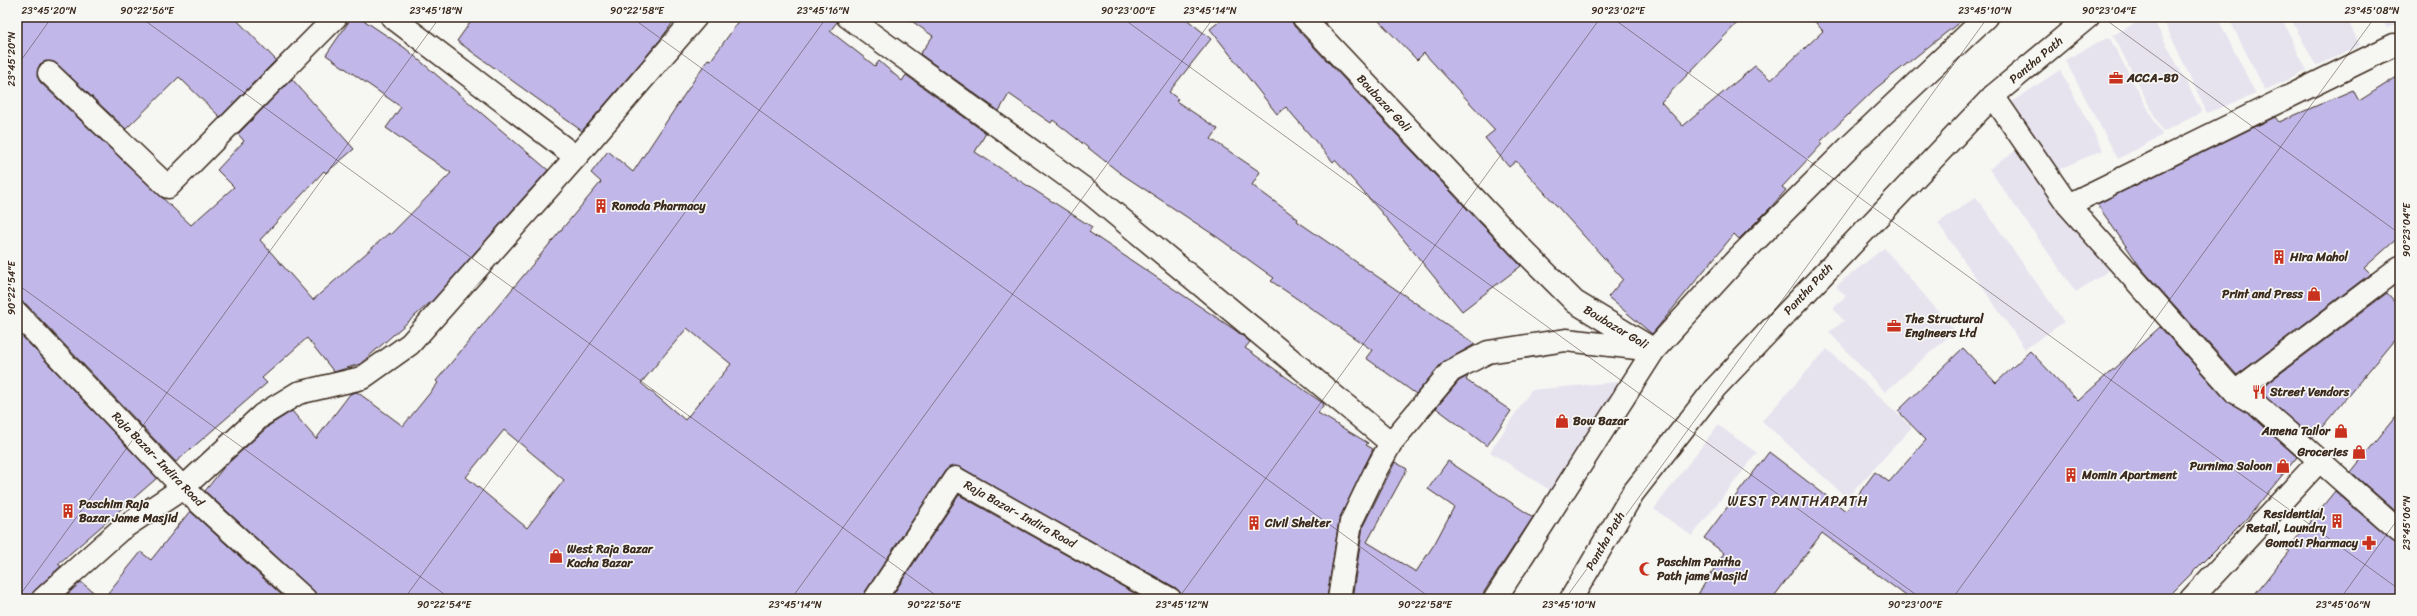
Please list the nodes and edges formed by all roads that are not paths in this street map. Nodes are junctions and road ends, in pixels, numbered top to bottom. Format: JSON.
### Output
{"nodes":[{"id":1,"x":336,"y":17,"type":"edge"},
{"id":2,"x":392,"y":17,"type":"edge"},
{"id":3,"x":696,"y":17,"type":"edge"},
{"id":4,"x":848,"y":17,"type":"edge"},
{"id":5,"x":1303,"y":17,"type":"edge"},
{"id":6,"x":1986,"y":17,"type":"edge"},
{"id":7,"x":2088,"y":17,"type":"edge"},
{"id":8,"x":2394,"y":45,"type":"dead end"},
{"id":9,"x":49,"y":73,"type":"dead end"},
{"id":10,"x":1993,"y":96,"type":"junction"},
{"id":11,"x":576,"y":157,"type":"junction"},
{"id":12,"x":2068,"y":205,"type":"junction"},
{"id":13,"x":2400,"y":267,"type":"edge"},
{"id":14,"x":17,"y":313,"type":"edge"},
{"id":15,"x":1654,"y":350,"type":"junction"},
{"id":16,"x":2235,"y":392,"type":"junction"},
{"id":17,"x":1390,"y":443,"type":"junction"},
{"id":18,"x":2320,"y":460,"type":"junction"},
{"id":19,"x":183,"y":488,"type":"junction"},
{"id":20,"x":2400,"y":532,"type":"edge"},
{"id":21,"x":44,"y":599,"type":"edge"},
{"id":22,"x":305,"y":599,"type":"edge"},
{"id":23,"x":875,"y":599,"type":"edge"},
{"id":24,"x":1170,"y":599,"type":"edge"},
{"id":25,"x":1339,"y":599,"type":"edge"},
{"id":26,"x":1495,"y":599,"type":"edge"},
{"id":27,"x":1571,"y":599,"type":"edge"},
{"id":28,"x":2191,"y":599,"type":"edge"}],
"edges":[{"from":1,"to":9,"type":"street"},
{"from":2,"to":11,"type":"street"},
{"from":3,"to":11,"type":"street"},
{"from":4,"to":17,"type":"street"},
{"from":5,"to":15,"type":"street","name":"Boubazar Goli"},
{"from":6,"to":15,"type":"street"},
{"from":7,"to":10,"type":"street","name":"Pantha Path"},
{"from":8,"to":12,"type":"street"},
{"from":10,"to":12,"type":"street"},
{"from":10,"to":27,"type":"street","name":"Pantha Path"},
{"from":11,"to":19,"type":"street"},
{"from":12,"to":16,"type":"street"},
{"from":13,"to":16,"type":"street"},
{"from":14,"to":19,"type":"street","name":"Raja Bazar- Indira Road"},
{"from":15,"to":17,"type":"street","name":"Boubazar Goli"},
{"from":15,"to":26,"type":"street"},
{"from":16,"to":18,"type":"street"},
{"from":17,"to":25,"type":"street","name":"Boubazar Goli"},
{"from":18,"to":20,"type":"street"},
{"from":18,"to":28,"type":"street"},
{"from":19,"to":21,"type":"street"},
{"from":19,"to":22,"type":"street","name":"Raja Bazar- Indira Road"},
{"from":23,"to":24,"type":"street","name":"Raja Bazar- Indira Road"}]}
